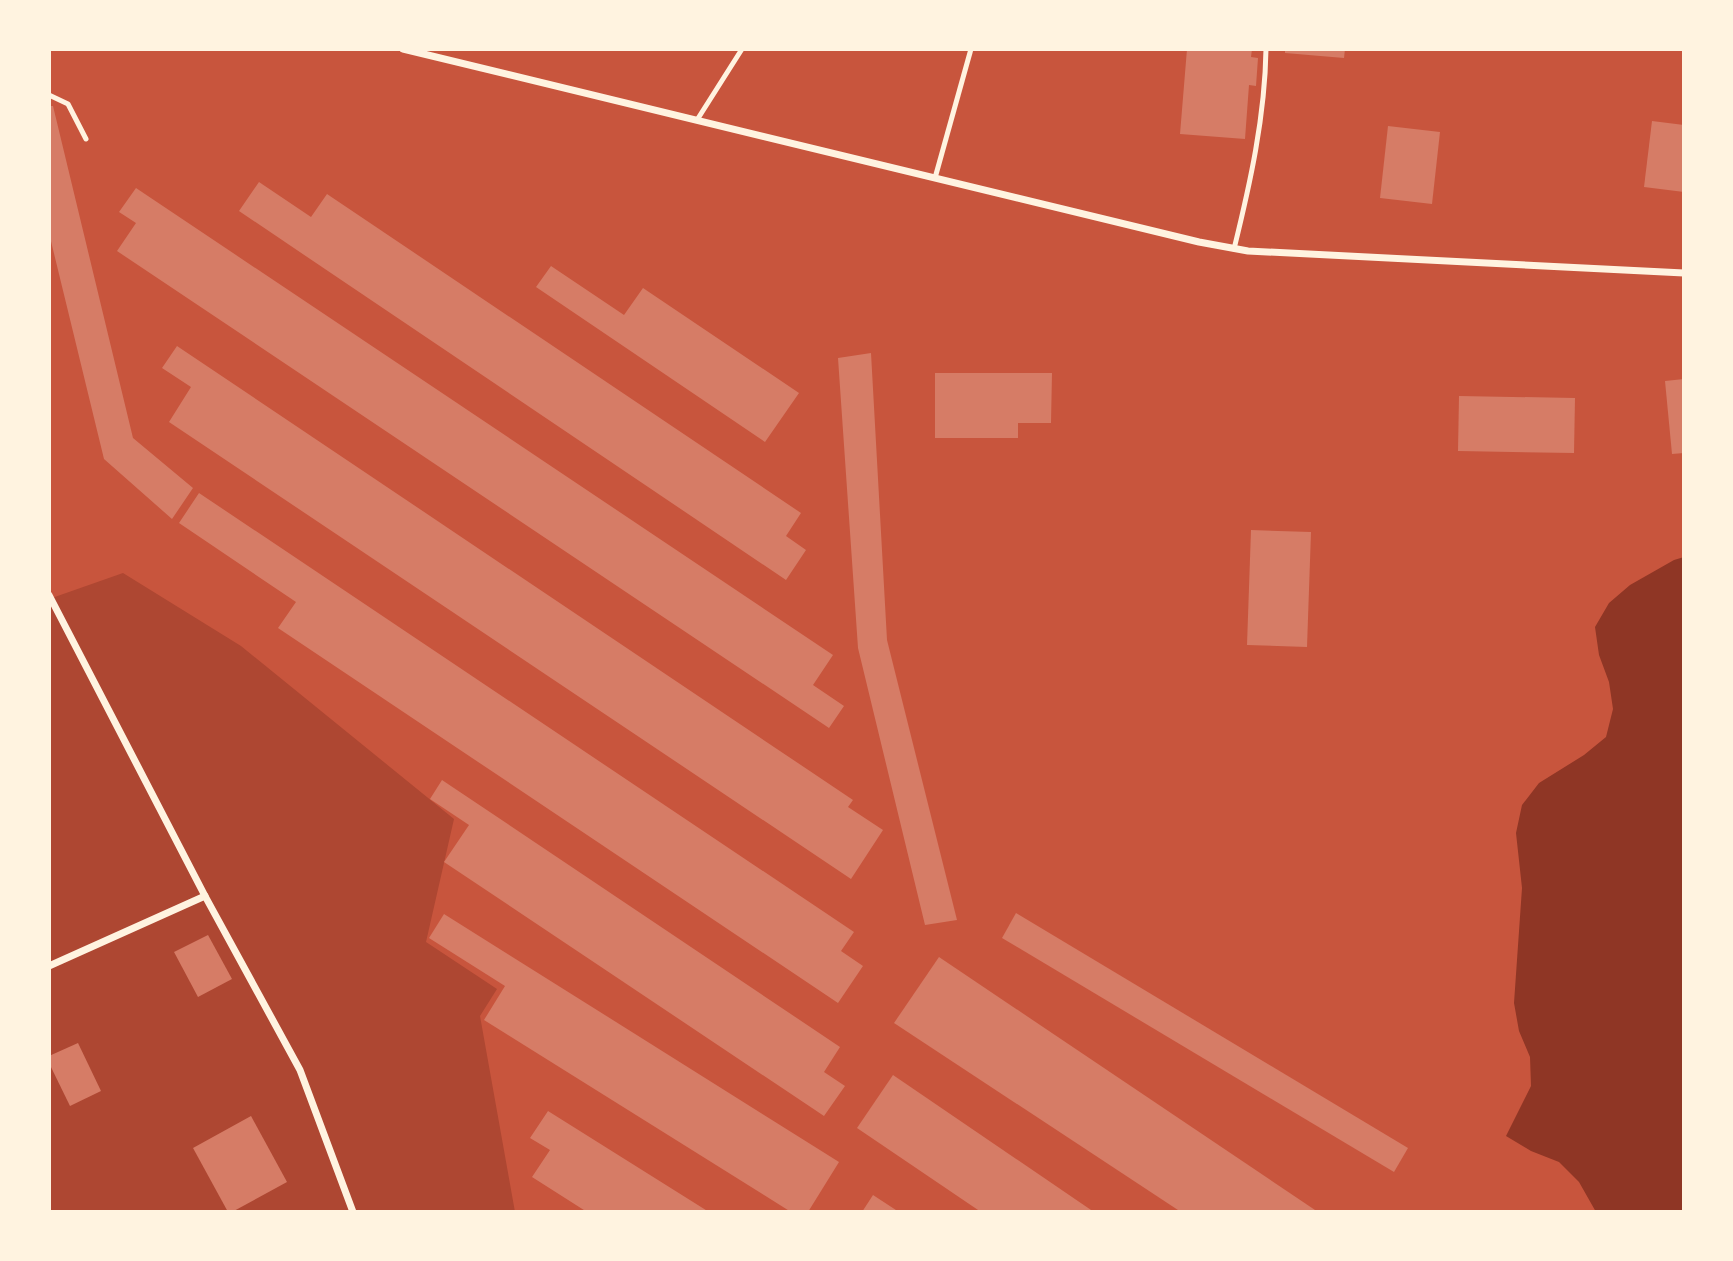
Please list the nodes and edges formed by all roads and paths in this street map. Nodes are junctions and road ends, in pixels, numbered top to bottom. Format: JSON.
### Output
{"nodes":[{"id":1,"x":403,"y":49,"type":"edge"},
{"id":2,"x":742,"y":49,"type":"edge"},
{"id":3,"x":971,"y":49,"type":"edge"},
{"id":4,"x":1266,"y":49,"type":"edge"},
{"id":5,"x":49,"y":94,"type":"edge"},
{"id":6,"x":697,"y":120,"type":"junction"},
{"id":7,"x":86,"y":139,"type":"dead end"},
{"id":8,"x":934,"y":178,"type":"junction"},
{"id":9,"x":1234,"y":249,"type":"junction"},
{"id":10,"x":1684,"y":273,"type":"edge"},
{"id":11,"x":49,"y":594,"type":"edge"},
{"id":12,"x":205,"y":896,"type":"junction"},
{"id":13,"x":49,"y":966,"type":"edge"},
{"id":14,"x":354,"y":1212,"type":"edge"}],
"edges":[{"from":1,"to":6,"type":"street"},
{"from":2,"to":6,"type":"lane"},
{"from":3,"to":8,"type":"lane"},
{"from":4,"to":9,"type":"lane"},
{"from":5,"to":7,"type":"lane"},
{"from":6,"to":8,"type":"street"},
{"from":8,"to":9,"type":"street"},
{"from":9,"to":10,"type":"street"},
{"from":11,"to":12,"type":"street"},
{"from":12,"to":13,"type":"street"},
{"from":12,"to":14,"type":"street"}]}
